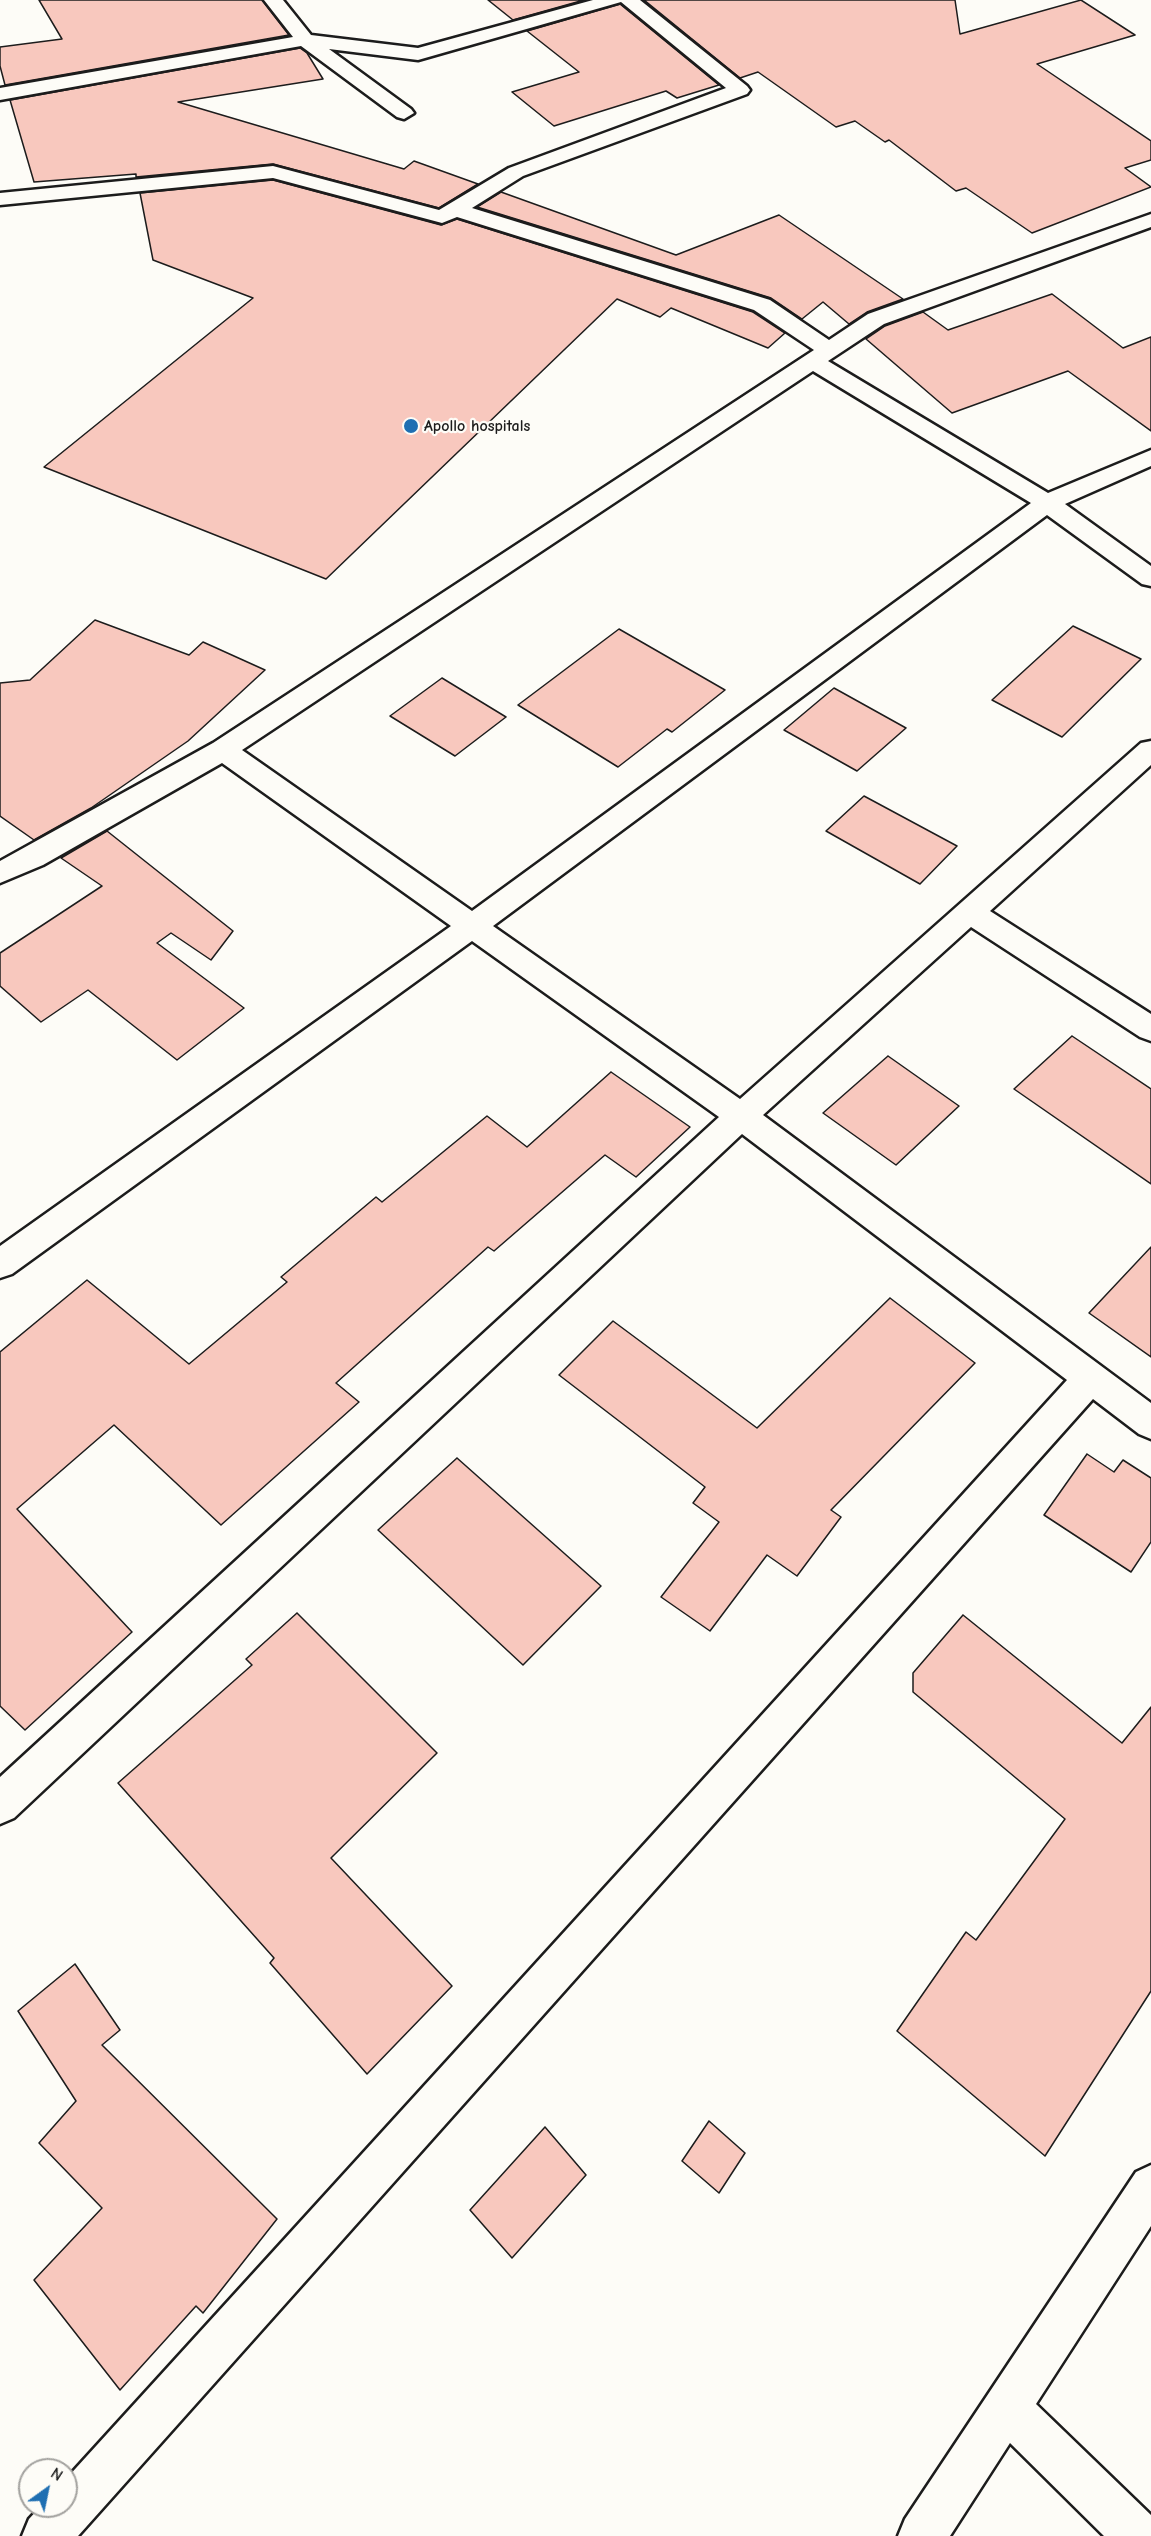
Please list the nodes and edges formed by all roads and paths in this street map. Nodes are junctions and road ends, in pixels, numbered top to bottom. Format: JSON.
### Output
{"nodes":[{"id":1,"x":273,"y":0,"type":"edge"},
{"id":2,"x":613,"y":0,"type":"edge"},
{"id":3,"x":630,"y":0,"type":"edge"},
{"id":4,"x":305,"y":40,"type":"junction"},
{"id":5,"x":0,"y":94,"type":"edge"},
{"id":6,"x":404,"y":113,"type":"dead end"},
{"id":7,"x":0,"y":199,"type":"edge"},
{"id":8,"x":454,"y":209,"type":"junction"},
{"id":9,"x":1151,"y":220,"type":"edge"},
{"id":10,"x":821,"y":355,"type":"junction"},
{"id":11,"x":1151,"y":458,"type":"edge"},
{"id":12,"x":1047,"y":503,"type":"junction"},
{"id":13,"x":1151,"y":578,"type":"edge"},
{"id":14,"x":223,"y":750,"type":"junction"},
{"id":15,"x":1151,"y":750,"type":"edge"},
{"id":16,"x":0,"y":873,"type":"edge"},
{"id":17,"x":970,"y":912,"type":"junction"},
{"id":18,"x":472,"y":926,"type":"junction"},
{"id":19,"x":1151,"y":1029,"type":"edge"},
{"id":20,"x":741,"y":1116,"type":"junction"},
{"id":21,"x":0,"y":1264,"type":"edge"},
{"id":22,"x":1090,"y":1378,"type":"junction"},
{"id":23,"x":1151,"y":1423,"type":"edge"},
{"id":24,"x":0,"y":1804,"type":"edge"},
{"id":25,"x":1151,"y":2187,"type":"edge"},
{"id":26,"x":1006,"y":2408,"type":"junction"},
{"id":27,"x":46,"y":2536,"type":"edge"},
{"id":28,"x":922,"y":2536,"type":"edge"},
{"id":29,"x":1138,"y":2536,"type":"edge"}],
"edges":[{"from":1,"to":4,"type":"street"},
{"from":2,"to":4,"type":"street"},
{"from":3,"to":8,"type":"street"},
{"from":4,"to":5,"type":"street"},
{"from":4,"to":6,"type":"street"},
{"from":7,"to":8,"type":"street"},
{"from":8,"to":10,"type":"street"},
{"from":9,"to":10,"type":"street"},
{"from":10,"to":12,"type":"street"},
{"from":10,"to":14,"type":"street"},
{"from":11,"to":12,"type":"street"},
{"from":12,"to":13,"type":"street"},
{"from":12,"to":18,"type":"street"},
{"from":14,"to":16,"type":"street"},
{"from":14,"to":18,"type":"street"},
{"from":15,"to":17,"type":"street"},
{"from":17,"to":19,"type":"street"},
{"from":17,"to":20,"type":"street"},
{"from":18,"to":20,"type":"street"},
{"from":18,"to":21,"type":"street"},
{"from":20,"to":22,"type":"street"},
{"from":20,"to":24,"type":"street"},
{"from":22,"to":23,"type":"street"},
{"from":22,"to":27,"type":"street"},
{"from":25,"to":26,"type":"street"},
{"from":26,"to":28,"type":"street"},
{"from":26,"to":29,"type":"street"}]}
